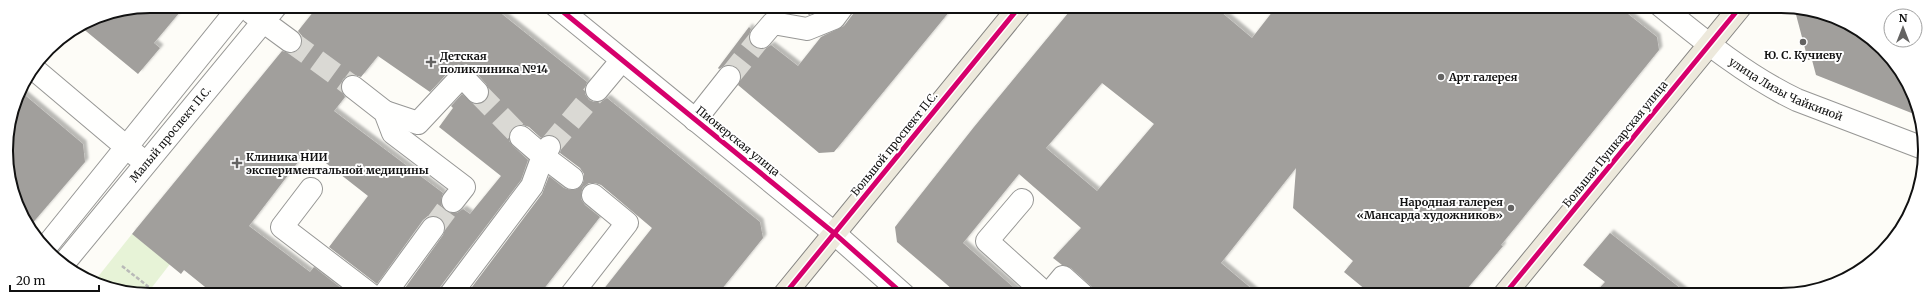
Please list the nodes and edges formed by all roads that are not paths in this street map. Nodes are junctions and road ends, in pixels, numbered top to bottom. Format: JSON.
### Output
{"nodes":[{"id":1,"x":234,"y":13,"type":"edge"},
{"id":2,"x":565,"y":13,"type":"edge"},
{"id":3,"x":838,"y":13,"type":"edge"},
{"id":4,"x":1014,"y":13,"type":"edge"},
{"id":5,"x":1670,"y":13,"type":"edge"},
{"id":6,"x":1735,"y":13,"type":"edge"},
{"id":7,"x":270,"y":14,"type":"edge"},
{"id":8,"x":761,"y":37,"type":"tunnel mouth"},
{"id":9,"x":290,"y":41,"type":"tunnel mouth"},
{"id":10,"x":1709,"y":45,"type":"junction"},
{"id":11,"x":622,"y":60,"type":"junction"},
{"id":12,"x":38,"y":72,"type":"edge"},
{"id":13,"x":729,"y":78,"type":"tunnel mouth"},
{"id":14,"x":353,"y":87,"type":"tunnel mouth"},
{"id":15,"x":597,"y":90,"type":"tunnel mouth"},
{"id":16,"x":477,"y":92,"type":"tunnel mouth"},
{"id":17,"x":385,"y":112,"type":"junction"},
{"id":18,"x":695,"y":120,"type":"junction"},
{"id":19,"x":521,"y":137,"type":"tunnel mouth"},
{"id":20,"x":1918,"y":146,"type":"edge"},
{"id":21,"x":126,"y":148,"type":"junction"},
{"id":22,"x":546,"y":152,"type":"junction"},
{"id":23,"x":147,"y":163,"type":"junction"},
{"id":24,"x":572,"y":178,"type":"dead end"},
{"id":25,"x":311,"y":189,"type":"dead end"},
{"id":26,"x":593,"y":195,"type":"dead end"},
{"id":27,"x":1022,"y":200,"type":"dead end"},
{"id":28,"x":453,"y":201,"type":"tunnel mouth"},
{"id":29,"x":433,"y":228,"type":"tunnel mouth"},
{"id":30,"x":834,"y":233,"type":"junction"},
{"id":31,"x":49,"y":243,"type":"edge"},
{"id":32,"x":67,"y":260,"type":"edge"},
{"id":33,"x":362,"y":288,"type":"edge"},
{"id":34,"x":389,"y":288,"type":"edge"},
{"id":35,"x":455,"y":288,"type":"edge"},
{"id":36,"x":576,"y":288,"type":"edge"},
{"id":37,"x":790,"y":288,"type":"edge"},
{"id":38,"x":896,"y":288,"type":"edge"},
{"id":39,"x":1040,"y":288,"type":"edge"},
{"id":40,"x":1054,"y":288,"type":"edge"},
{"id":41,"x":1075,"y":288,"type":"edge"},
{"id":42,"x":1510,"y":288,"type":"edge"}],
"edges":[{"from":1,"to":21,"type":"street"},
{"from":2,"to":11,"type":"street","name":"Пионерская улица"},
{"from":3,"to":8,"type":"street"},
{"from":4,"to":30,"type":"main road","name":"Большой проспект П.С."},
{"from":5,"to":10,"type":"street","name":"улица Лизы Чайкиной"},
{"from":6,"to":10,"type":"main road","name":"Большая Пушкарская улица"},
{"from":7,"to":9,"type":"street"},
{"from":7,"to":23,"type":"street","name":"Малый проспект П.С."},
{"from":10,"to":20,"type":"street","name":"улица Лизы Чайкиной"},
{"from":10,"to":42,"type":"main road","name":"Большая Пушкарская улица"},
{"from":11,"to":15,"type":"street"},
{"from":11,"to":18,"type":"street","name":"Пионерская улица"},
{"from":12,"to":21,"type":"street"},
{"from":13,"to":18,"type":"street"},
{"from":14,"to":17,"type":"street"},
{"from":16,"to":17,"type":"street"},
{"from":17,"to":28,"type":"street"},
{"from":18,"to":30,"type":"street","name":"Пионерская улица"},
{"from":19,"to":22,"type":"street"},
{"from":21,"to":23,"type":"street"},
{"from":21,"to":31,"type":"street"},
{"from":22,"to":24,"type":"street"},
{"from":22,"to":35,"type":"street"},
{"from":23,"to":32,"type":"street","name":"Малый проспект П.С."},
{"from":25,"to":33,"type":"street"},
{"from":26,"to":36,"type":"street"},
{"from":27,"to":39,"type":"street"},
{"from":29,"to":34,"type":"street"},
{"from":30,"to":37,"type":"main road","name":"Большой проспект П.С."},
{"from":30,"to":38,"type":"street","name":"Пионерская улица"},
{"from":40,"to":41,"type":"street"}]}
